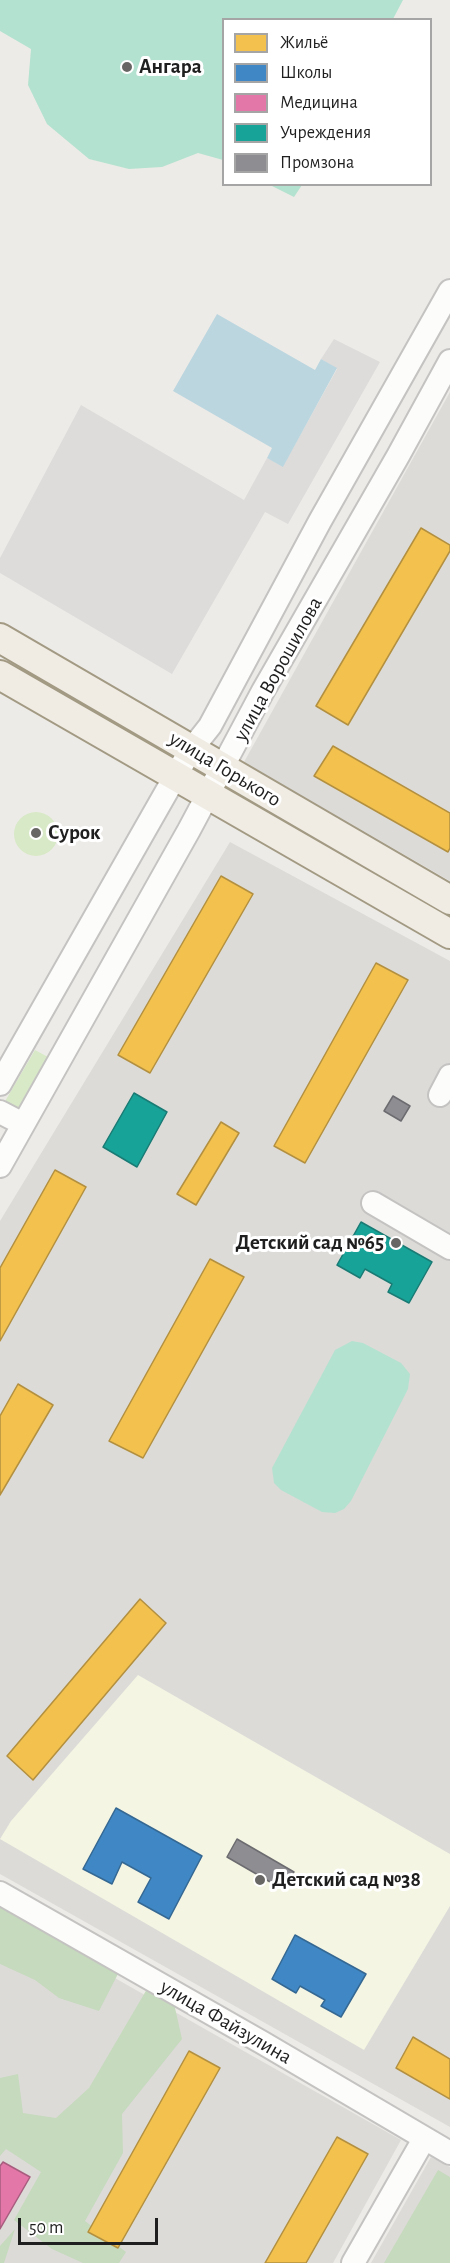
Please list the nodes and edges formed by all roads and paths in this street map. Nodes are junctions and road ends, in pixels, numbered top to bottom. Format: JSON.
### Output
{"nodes":[{"id":1,"x":450,"y":291,"type":"edge"},
{"id":2,"x":450,"y":361,"type":"edge"},
{"id":3,"x":0,"y":638,"type":"edge"},
{"id":4,"x":0,"y":675,"type":"edge"},
{"id":5,"x":191,"y":750,"type":"junction"},
{"id":6,"x":223,"y":769,"type":"junction"},
{"id":7,"x":176,"y":775,"type":"junction"},
{"id":8,"x":208,"y":794,"type":"junction"},
{"id":9,"x":450,"y":900,"type":"edge"},
{"id":10,"x":450,"y":934,"type":"edge"},
{"id":11,"x":0,"y":1084,"type":"edge"},
{"id":12,"x":0,"y":1112,"type":"edge"},
{"id":13,"x":23,"y":1124,"type":"junction"},
{"id":14,"x":0,"y":1166,"type":"edge"},
{"id":15,"x":373,"y":1203,"type":"dead end"},
{"id":16,"x":450,"y":1248,"type":"edge"},
{"id":17,"x":0,"y":1893,"type":"edge"},
{"id":18,"x":424,"y":2139,"type":"junction"},
{"id":19,"x":450,"y":2153,"type":"edge"},
{"id":20,"x":353,"y":2263,"type":"edge"}],
"edges":[{"from":1,"to":5,"type":"street","name":"улица Ворошилова"},
{"from":2,"to":6,"type":"street","name":"улица Ворошилова"},
{"from":3,"to":5,"type":"main road","name":"улица Горького"},
{"from":4,"to":7,"type":"main road","name":"улица Горького"},
{"from":5,"to":6,"type":"main road","name":"улица Горького"},
{"from":5,"to":7,"type":"street","name":"улица Ворошилова"},
{"from":6,"to":8,"type":"street","name":"улица Ворошилова"},
{"from":6,"to":9,"type":"main road","name":"улица Горького"},
{"from":7,"to":8,"type":"main road","name":"улица Горького"},
{"from":7,"to":11,"type":"street","name":"улица Ворошилова"},
{"from":8,"to":10,"type":"main road","name":"улица Горького"},
{"from":8,"to":13,"type":"street","name":"улица Ворошилова"},
{"from":12,"to":13,"type":"street"},
{"from":13,"to":14,"type":"street","name":"улица Ворошилова"},
{"from":15,"to":16,"type":"street"},
{"from":17,"to":18,"type":"street","name":"улица Файзулина"},
{"from":18,"to":19,"type":"street","name":"улица Файзулина"},
{"from":18,"to":20,"type":"street"}]}
